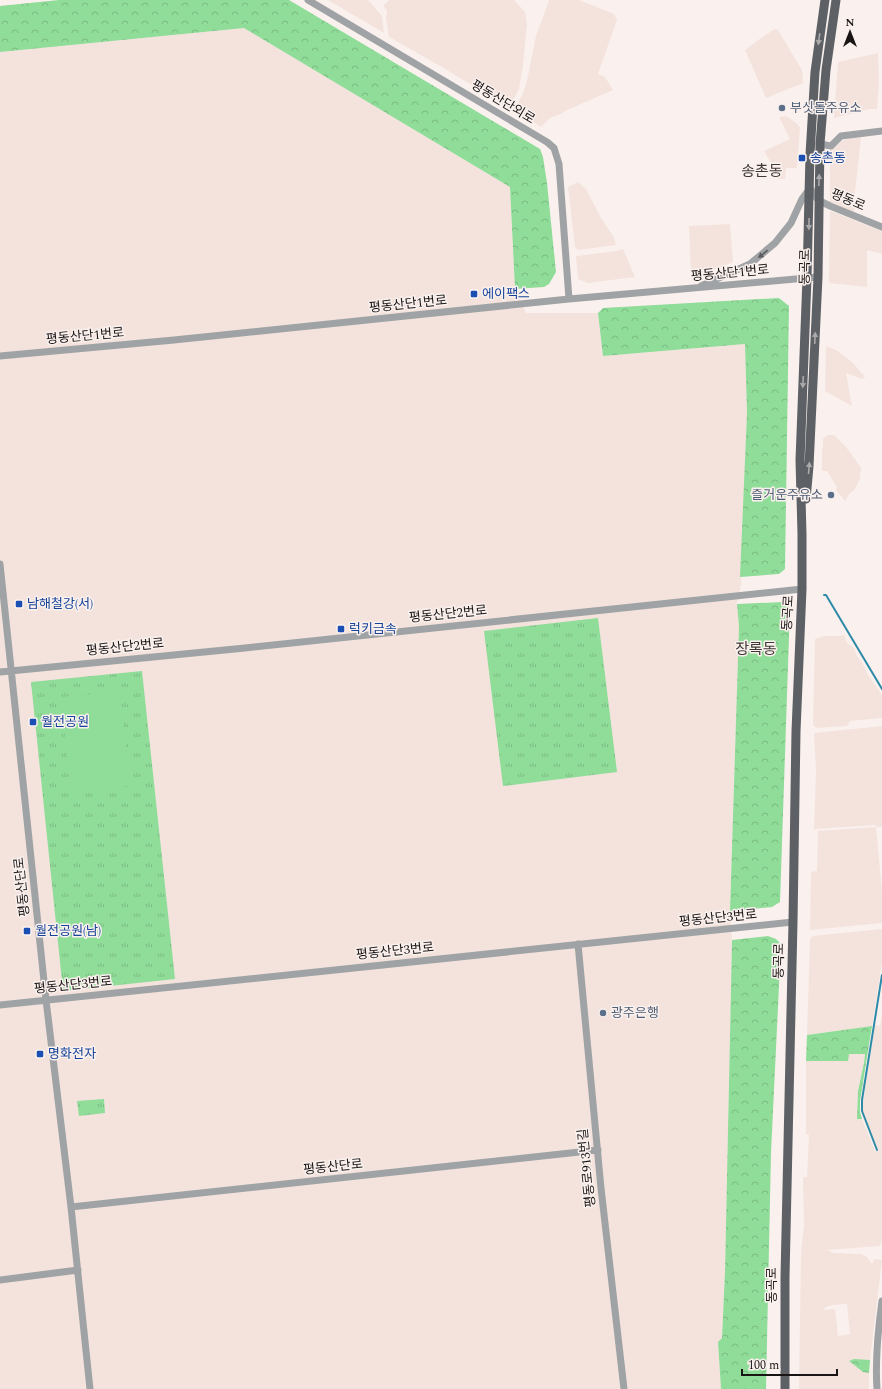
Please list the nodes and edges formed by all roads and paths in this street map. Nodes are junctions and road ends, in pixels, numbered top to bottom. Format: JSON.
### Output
{"nodes":[{"id":1,"x":308,"y":0,"type":"edge"},
{"id":2,"x":825,"y":0,"type":"edge"},
{"id":3,"x":836,"y":0,"type":"edge"},
{"id":4,"x":882,"y":131,"type":"edge"},
{"id":5,"x":820,"y":144,"type":"junction"},
{"id":6,"x":810,"y":188,"type":"junction"},
{"id":7,"x":818,"y":200,"type":"junction"},
{"id":8,"x":882,"y":227,"type":"edge"},
{"id":9,"x":808,"y":278,"type":"junction"},
{"id":10,"x":818,"y":278,"type":"junction"},
{"id":11,"x":695,"y":289,"type":"junction"},
{"id":12,"x":569,"y":299,"type":"junction"},
{"id":13,"x":0,"y":356,"type":"edge"},
{"id":14,"x":802,"y":534,"type":"junction"},
{"id":15,"x":0,"y":564,"type":"edge"},
{"id":16,"x":802,"y":589,"type":"junction"},
{"id":17,"x":11,"y":671,"type":"junction"},
{"id":18,"x":0,"y":672,"type":"edge"},
{"id":19,"x":793,"y":922,"type":"junction"},
{"id":20,"x":578,"y":944,"type":"junction"},
{"id":21,"x":46,"y":1000,"type":"junction"},
{"id":22,"x":0,"y":1005,"type":"edge"},
{"id":23,"x":598,"y":1150,"type":"junction"},
{"id":24,"x":71,"y":1207,"type":"junction"},
{"id":25,"x":78,"y":1270,"type":"junction"},
{"id":26,"x":0,"y":1280,"type":"edge"},
{"id":27,"x":882,"y":1301,"type":"edge"},
{"id":28,"x":90,"y":1389,"type":"edge"},
{"id":29,"x":624,"y":1389,"type":"edge"},
{"id":30,"x":785,"y":1389,"type":"edge"},
{"id":31,"x":877,"y":1389,"type":"edge"}],
"edges":[{"from":1,"to":12,"type":"street","name":"평동산단외로"},
{"from":2,"to":6,"type":"main road","name":"동곡로","one_way":true},
{"from":3,"to":5,"type":"main road","name":"동곡로"},
{"from":4,"to":5,"type":"street"},
{"from":7,"to":5,"type":"main road","name":"동곡로","one_way":true},
{"from":6,"to":7,"type":"street","name":"평동로"},
{"from":6,"to":9,"type":"main road","name":"동곡로","one_way":true},
{"from":6,"to":11,"type":"street","one_way":true},
{"from":7,"to":8,"type":"street","name":"평동로"},
{"from":7,"to":10,"type":"main road","name":"동곡로"},
{"from":9,"to":10,"type":"street","name":"평동산단1번로"},
{"from":9,"to":11,"type":"street","name":"평동산단1번로"},
{"from":9,"to":14,"type":"main road","name":"동곡로","one_way":true},
{"from":14,"to":10,"type":"main road","name":"동곡로","one_way":true},
{"from":11,"to":12,"type":"street","name":"평동산단1번로"},
{"from":12,"to":13,"type":"street","name":"평동산단1번로"},
{"from":14,"to":16,"type":"main road","name":"동곡로"},
{"from":15,"to":17,"type":"street","name":"평동산단로"},
{"from":16,"to":17,"type":"street","name":"평동산단2번로"},
{"from":16,"to":19,"type":"main road","name":"동곡로"},
{"from":17,"to":18,"type":"street","name":"평동산단2번로"},
{"from":17,"to":21,"type":"street","name":"평동산단로"},
{"from":19,"to":20,"type":"street","name":"평동산단3번로"},
{"from":19,"to":30,"type":"main road","name":"동곡로"},
{"from":20,"to":21,"type":"street","name":"평동산단3번로"},
{"from":20,"to":23,"type":"street","name":"평동로913번길"},
{"from":21,"to":22,"type":"street","name":"평동산단3번로"},
{"from":21,"to":24,"type":"street","name":"평동산단로"},
{"from":23,"to":24,"type":"street","name":"평동산단로"},
{"from":23,"to":29,"type":"street","name":"평동로913번길"},
{"from":24,"to":25,"type":"street","name":"평동산단로"},
{"from":25,"to":26,"type":"street"},
{"from":25,"to":28,"type":"street","name":"평동산단로"},
{"from":27,"to":31,"type":"street"}]}
